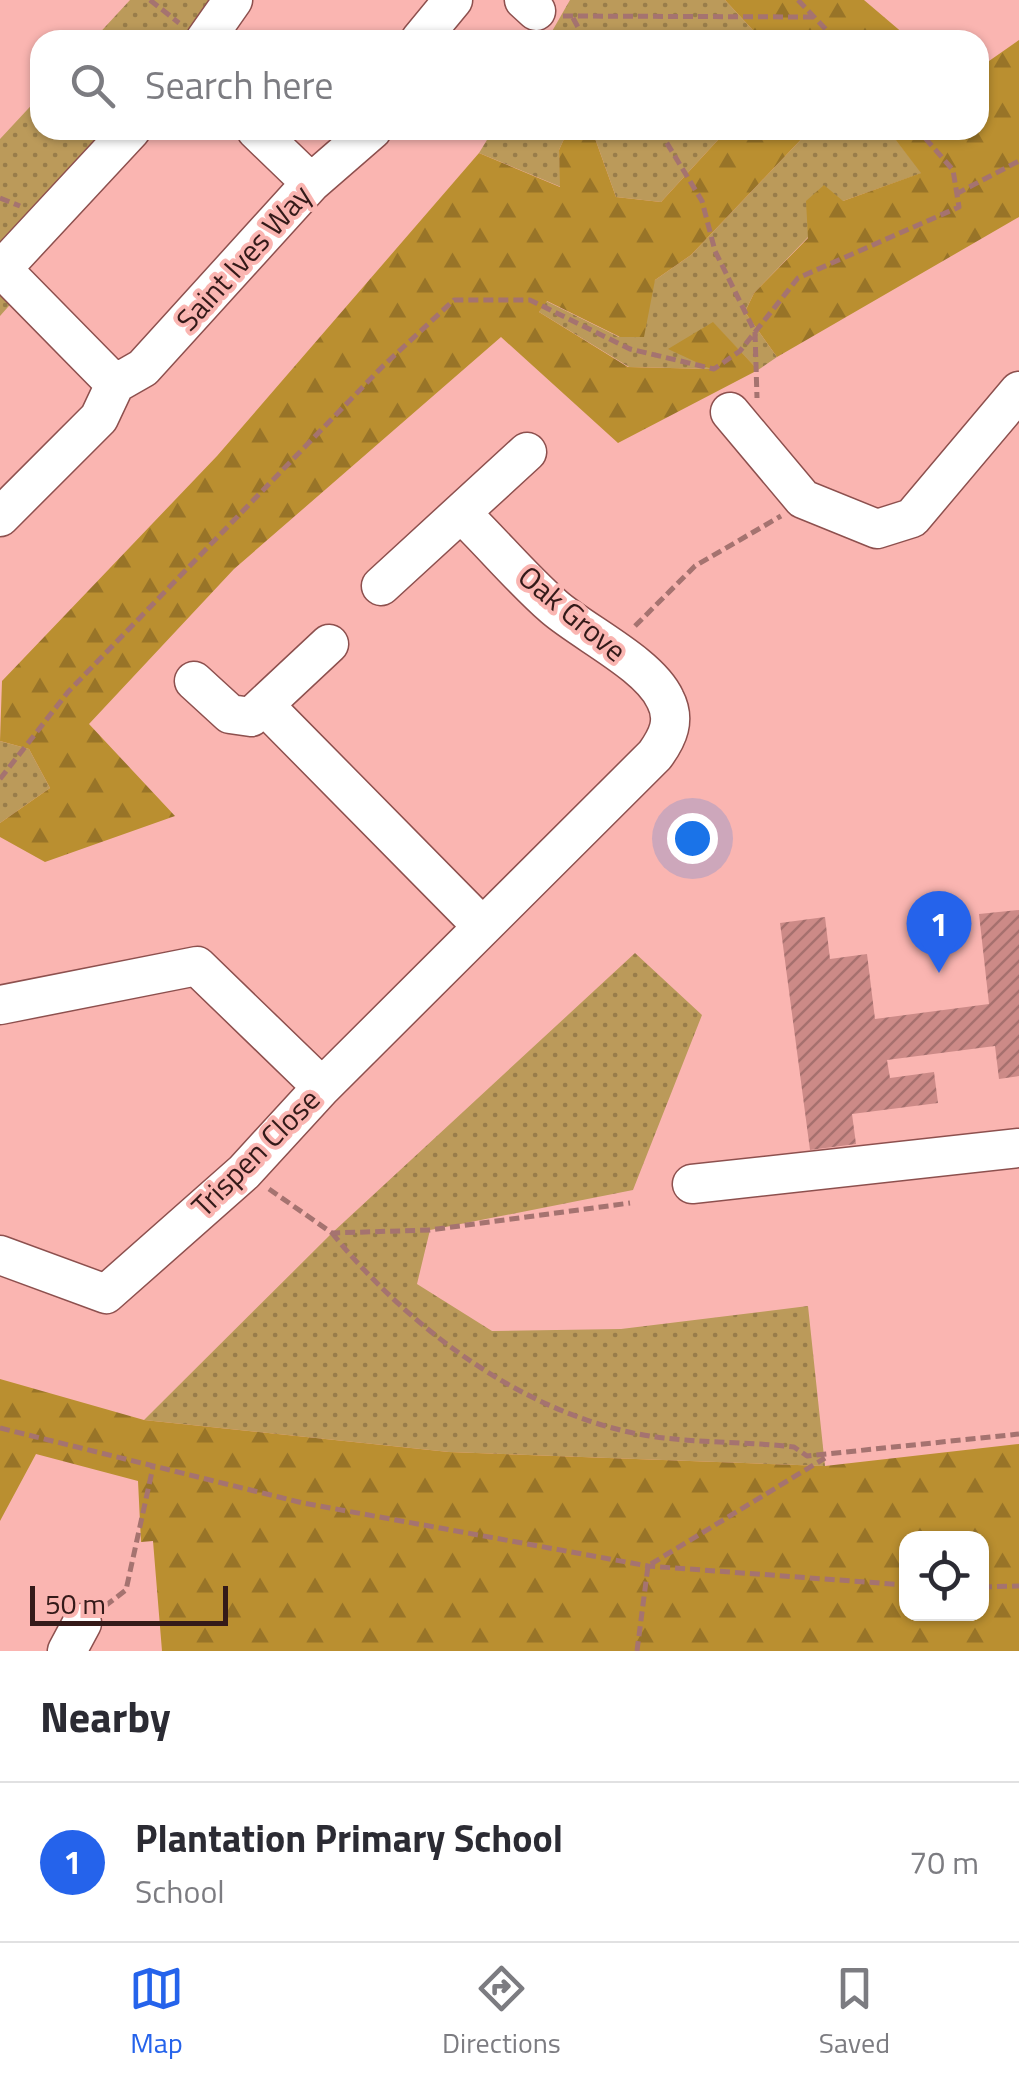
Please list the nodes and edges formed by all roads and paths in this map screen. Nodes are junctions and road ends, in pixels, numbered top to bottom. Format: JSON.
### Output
{"nodes":[{"id":1,"x":150,"y":0,"type":"edge"},
{"id":2,"x":233,"y":0,"type":"edge"},
{"id":3,"x":453,"y":0,"type":"edge"},
{"id":4,"x":798,"y":0,"type":"edge"},
{"id":5,"x":530,"y":5,"type":"edge"},
{"id":6,"x":814,"y":17,"type":"junction"},
{"id":7,"x":573,"y":18,"type":"junction"},
{"id":8,"x":189,"y":30,"type":"edge"},
{"id":9,"x":201,"y":30,"type":"edge"},
{"id":10,"x":428,"y":30,"type":"edge"},
{"id":11,"x":580,"y":30,"type":"edge"},
{"id":12,"x":826,"y":30,"type":"edge"},
{"id":13,"x":121,"y":140,"type":"edge"},
{"id":14,"x":266,"y":140,"type":"edge"},
{"id":15,"x":360,"y":140,"type":"edge"},
{"id":16,"x":665,"y":140,"type":"edge"},
{"id":17,"x":926,"y":140,"type":"edge"},
{"id":18,"x":1019,"y":161,"type":"edge"},
{"id":19,"x":311,"y":183,"type":"junction"},
{"id":20,"x":956,"y":194,"type":"junction"},
{"id":21,"x":1,"y":270,"type":"edge"},
{"id":22,"x":755,"y":332,"type":"junction"},
{"id":23,"x":115,"y":384,"type":"junction"},
{"id":24,"x":1019,"y":391,"type":"edge"},
{"id":25,"x":740,"y":423,"type":"joint"},
{"id":26,"x":527,"y":452,"type":"dead end"},
{"id":27,"x":803,"y":499,"type":"junction"},
{"id":28,"x":462,"y":514,"type":"junction"},
{"id":29,"x":0,"y":517,"type":"edge"},
{"id":30,"x":382,"y":586,"type":"dead end"},
{"id":31,"x":329,"y":644,"type":"dead end"},
{"id":32,"x":611,"y":650,"type":"junction"},
{"id":33,"x":194,"y":680,"type":"dead end"},
{"id":34,"x":265,"y":706,"type":"junction"},
{"id":35,"x":671,"y":720,"type":"joint"},
{"id":36,"x":0,"y":779,"type":"edge"},
{"id":37,"x":482,"y":926,"type":"junction"},
{"id":38,"x":0,"y":1005,"type":"edge"},
{"id":39,"x":322,"y":1087,"type":"junction"},
{"id":40,"x":1019,"y":1148,"type":"edge"},
{"id":41,"x":244,"y":1172,"type":"junction"},
{"id":42,"x":692,"y":1184,"type":"dead end"},
{"id":43,"x":630,"y":1203,"type":"dead end"},
{"id":44,"x":332,"y":1233,"type":"junction"},
{"id":45,"x":0,"y":1255,"type":"edge"},
{"id":46,"x":0,"y":1428,"type":"edge"},
{"id":47,"x":1019,"y":1434,"type":"edge"},
{"id":48,"x":829,"y":1456,"type":"junction"},
{"id":49,"x":153,"y":1468,"type":"junction"},
{"id":50,"x":648,"y":1566,"type":"junction"},
{"id":51,"x":899,"y":1584,"type":"edge"},
{"id":52,"x":1019,"y":1586,"type":"edge"},
{"id":53,"x":989,"y":1587,"type":"edge"},
{"id":54,"x":74,"y":1637,"type":"edge"},
{"id":55,"x":636,"y":1651,"type":"edge"}],
"edges":[{"from":1,"to":8,"type":"path"},
{"from":2,"to":9,"type":"street"},
{"from":3,"to":10,"type":"street"},
{"from":4,"to":6,"type":"path"},
{"from":5,"to":7,"type":"path"},
{"from":6,"to":7,"type":"path"},
{"from":6,"to":12,"type":"path"},
{"from":7,"to":11,"type":"path"},
{"from":13,"to":21,"type":"street"},
{"from":14,"to":19,"type":"street"},
{"from":15,"to":19,"type":"street","name":"Saint Ives Way"},
{"from":16,"to":22,"type":"path"},
{"from":17,"to":20,"type":"path"},
{"from":18,"to":20,"type":"path"},
{"from":19,"to":23,"type":"street","name":"Saint Ives Way"},
{"from":20,"to":22,"type":"path"},
{"from":21,"to":23,"type":"street"},
{"from":22,"to":25,"type":"path"},
{"from":22,"to":36,"type":"path"},
{"from":23,"to":29,"type":"street","name":"Saint Ives Way"},
{"from":24,"to":27,"type":"street"},
{"from":25,"to":27,"type":"street"},
{"from":26,"to":28,"type":"street"},
{"from":27,"to":32,"type":"path"},
{"from":28,"to":30,"type":"street"},
{"from":28,"to":32,"type":"street","name":"Oak Grove"},
{"from":31,"to":34,"type":"street"},
{"from":32,"to":35,"type":"street","name":"Oak Grove"},
{"from":33,"to":34,"type":"street"},
{"from":34,"to":37,"type":"street"},
{"from":35,"to":37,"type":"street","name":"Trispen Close"},
{"from":37,"to":39,"type":"street","name":"Trispen Close"},
{"from":38,"to":39,"type":"street"},
{"from":39,"to":41,"type":"street","name":"Trispen Close"},
{"from":40,"to":42,"type":"street"},
{"from":41,"to":44,"type":"path"},
{"from":41,"to":45,"type":"street","name":"Trispen Close"},
{"from":43,"to":44,"type":"path"},
{"from":44,"to":48,"type":"path"},
{"from":46,"to":49,"type":"path"},
{"from":47,"to":48,"type":"path"},
{"from":48,"to":50,"type":"path"},
{"from":49,"to":50,"type":"path"},
{"from":49,"to":54,"type":"path"},
{"from":50,"to":51,"type":"path"},
{"from":50,"to":55,"type":"path"},
{"from":52,"to":53,"type":"path"}]}
